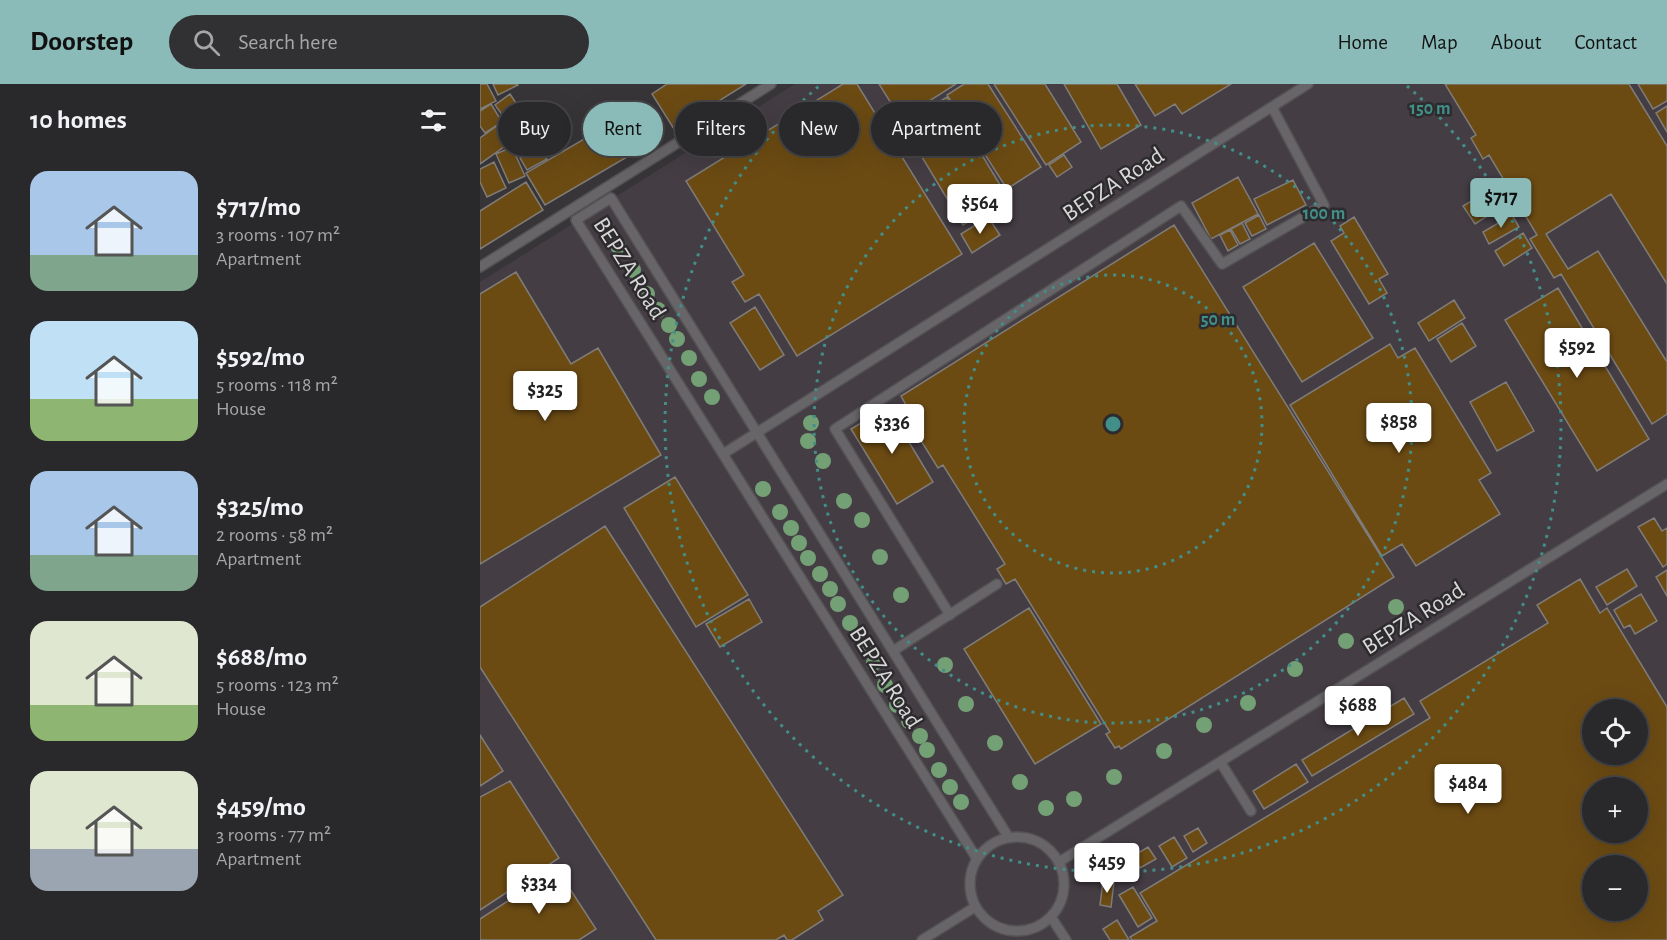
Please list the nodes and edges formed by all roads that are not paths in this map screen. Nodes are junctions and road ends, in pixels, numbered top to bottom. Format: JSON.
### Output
{"nodes":[{"id":1,"x":771,"y":84,"type":"edge"},
{"id":2,"x":1308,"y":84,"type":"edge"},
{"id":3,"x":1272,"y":106,"type":"junction"},
{"id":4,"x":480,"y":267,"type":"edge"},
{"id":5,"x":758,"y":434,"type":"junction"},
{"id":6,"x":723,"y":454,"type":"junction"},
{"id":7,"x":1667,"y":484,"type":"edge"},
{"id":8,"x":997,"y":584,"type":"dead end"},
{"id":9,"x":950,"y":615,"type":"junction"},
{"id":10,"x":893,"y":651,"type":"junction"},
{"id":11,"x":1221,"y":763,"type":"junction"},
{"id":12,"x":1251,"y":811,"type":"dead end"},
{"id":13,"x":1009,"y":838,"type":"junction"},
{"id":14,"x":977,"y":859,"type":"junction"},
{"id":15,"x":1059,"y":862,"type":"junction"},
{"id":16,"x":975,"y":907,"type":"junction"},
{"id":17,"x":1051,"y":917,"type":"junction"},
{"id":18,"x":1025,"y":931,"type":"junction"},
{"id":19,"x":922,"y":940,"type":"edge"},
{"id":20,"x":1031,"y":940,"type":"edge"},
{"id":21,"x":1066,"y":940,"type":"edge"}],
"edges":[{"from":1,"to":4,"type":"lane","name":"BEPZA Road"},
{"from":2,"to":3,"type":"lane","name":"BEPZA Road"},
{"from":3,"to":5,"type":"lane","name":"BEPZA Road"},
{"from":3,"to":9,"type":"lane"},
{"from":5,"to":6,"type":"lane","name":"BEPZA Road"},
{"from":5,"to":6,"type":"lane","name":"BEPZA Road"},
{"from":5,"to":10,"type":"lane","name":"BEPZA Road"},
{"from":6,"to":14,"type":"lane","name":"BEPZA Road"},
{"from":7,"to":11,"type":"lane","name":"BEPZA Road"},
{"from":8,"to":9,"type":"lane"},
{"from":9,"to":10,"type":"lane"},
{"from":10,"to":13,"type":"lane","name":"BEPZA Road"},
{"from":11,"to":12,"type":"lane"},
{"from":11,"to":15,"type":"lane","name":"BEPZA Road"},
{"from":13,"to":14,"type":"lane"},
{"from":13,"to":15,"type":"lane"},
{"from":14,"to":16,"type":"lane"},
{"from":15,"to":17,"type":"lane"},
{"from":16,"to":18,"type":"lane"},
{"from":16,"to":19,"type":"lane"},
{"from":17,"to":18,"type":"lane"},
{"from":17,"to":21,"type":"lane"},
{"from":18,"to":20,"type":"lane"}]}
